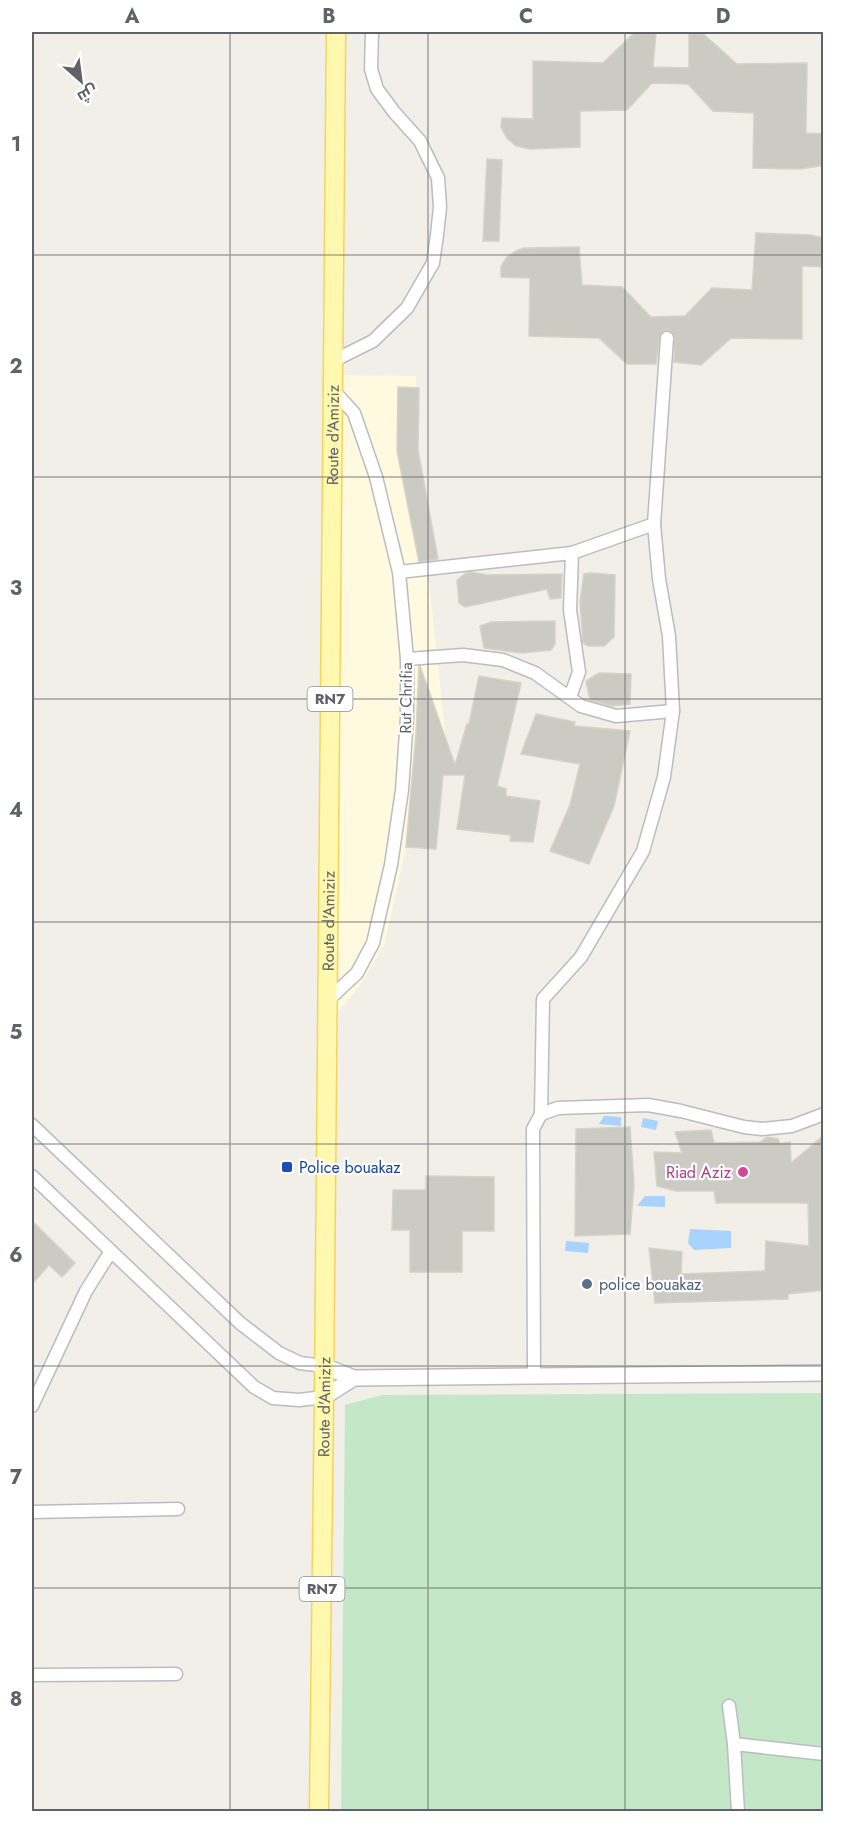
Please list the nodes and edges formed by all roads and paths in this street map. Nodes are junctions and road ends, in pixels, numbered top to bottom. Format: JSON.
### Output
{"nodes":[{"id":1,"x":336,"y":32,"type":"edge"},
{"id":2,"x":372,"y":32,"type":"edge"},
{"id":3,"x":667,"y":338,"type":"dead end"},
{"id":4,"x":333,"y":362,"type":"junction"},
{"id":5,"x":333,"y":390,"type":"junction"},
{"id":6,"x":654,"y":525,"type":"junction"},
{"id":7,"x":572,"y":553,"type":"junction"},
{"id":8,"x":399,"y":572,"type":"junction"},
{"id":9,"x":407,"y":659,"type":"junction"},
{"id":10,"x":570,"y":697,"type":"junction"},
{"id":11,"x":673,"y":711,"type":"junction"},
{"id":12,"x":327,"y":1001,"type":"junction"},
{"id":13,"x":541,"y":1114,"type":"junction"},
{"id":14,"x":824,"y":1114,"type":"edge"},
{"id":15,"x":32,"y":1125,"type":"edge"},
{"id":16,"x":32,"y":1176,"type":"edge"},
{"id":17,"x":111,"y":1251,"type":"junction"},
{"id":18,"x":324,"y":1366,"type":"junction"},
{"id":19,"x":824,"y":1373,"type":"edge"},
{"id":20,"x":534,"y":1376,"type":"junction"},
{"id":21,"x":354,"y":1378,"type":"junction"},
{"id":22,"x":324,"y":1397,"type":"junction"},
{"id":23,"x":32,"y":1406,"type":"edge"},
{"id":24,"x":178,"y":1509,"type":"dead end"},
{"id":25,"x":32,"y":1512,"type":"edge"},
{"id":26,"x":176,"y":1674,"type":"dead end"},
{"id":27,"x":32,"y":1675,"type":"edge"},
{"id":28,"x":729,"y":1706,"type":"dead end"},
{"id":29,"x":734,"y":1744,"type":"junction"},
{"id":30,"x":824,"y":1754,"type":"edge"},
{"id":31,"x":319,"y":1812,"type":"edge"},
{"id":32,"x":738,"y":1812,"type":"edge"}],
"edges":[{"from":1,"to":4,"type":"main road","name":"Route d'Amiziz","number":"RN7"},
{"from":2,"to":4,"type":"street"},
{"from":3,"to":6,"type":"street"},
{"from":4,"to":5,"type":"main road","name":"Route d'Amiziz","number":"RN7"},
{"from":5,"to":8,"type":"street","name":"Rut Chrifia"},
{"from":5,"to":12,"type":"main road","name":"Route d'Amiziz","number":"RN7"},
{"from":6,"to":7,"type":"street"},
{"from":6,"to":11,"type":"street"},
{"from":7,"to":8,"type":"street"},
{"from":7,"to":10,"type":"street"},
{"from":8,"to":9,"type":"street","name":"Rut Chrifia"},
{"from":9,"to":10,"type":"street"},
{"from":9,"to":12,"type":"street","name":"Rut Chrifia"},
{"from":10,"to":11,"type":"street"},
{"from":11,"to":13,"type":"street"},
{"from":12,"to":18,"type":"main road","name":"Route d'Amiziz","number":"RN7"},
{"from":13,"to":14,"type":"street"},
{"from":13,"to":20,"type":"street"},
{"from":15,"to":18,"type":"street"},
{"from":16,"to":17,"type":"street"},
{"from":17,"to":22,"type":"street"},
{"from":17,"to":23,"type":"street"},
{"from":18,"to":21,"type":"street"},
{"from":18,"to":22,"type":"main road","name":"Route d'Amiziz","number":"RN7"},
{"from":19,"to":20,"type":"street"},
{"from":20,"to":21,"type":"street"},
{"from":21,"to":22,"type":"street"},
{"from":22,"to":31,"type":"main road","name":"Route d'Amiziz","number":"RN7"},
{"from":24,"to":25,"type":"street"},
{"from":26,"to":27,"type":"street"},
{"from":28,"to":29,"type":"street"},
{"from":29,"to":30,"type":"street"},
{"from":29,"to":32,"type":"street"}]}
